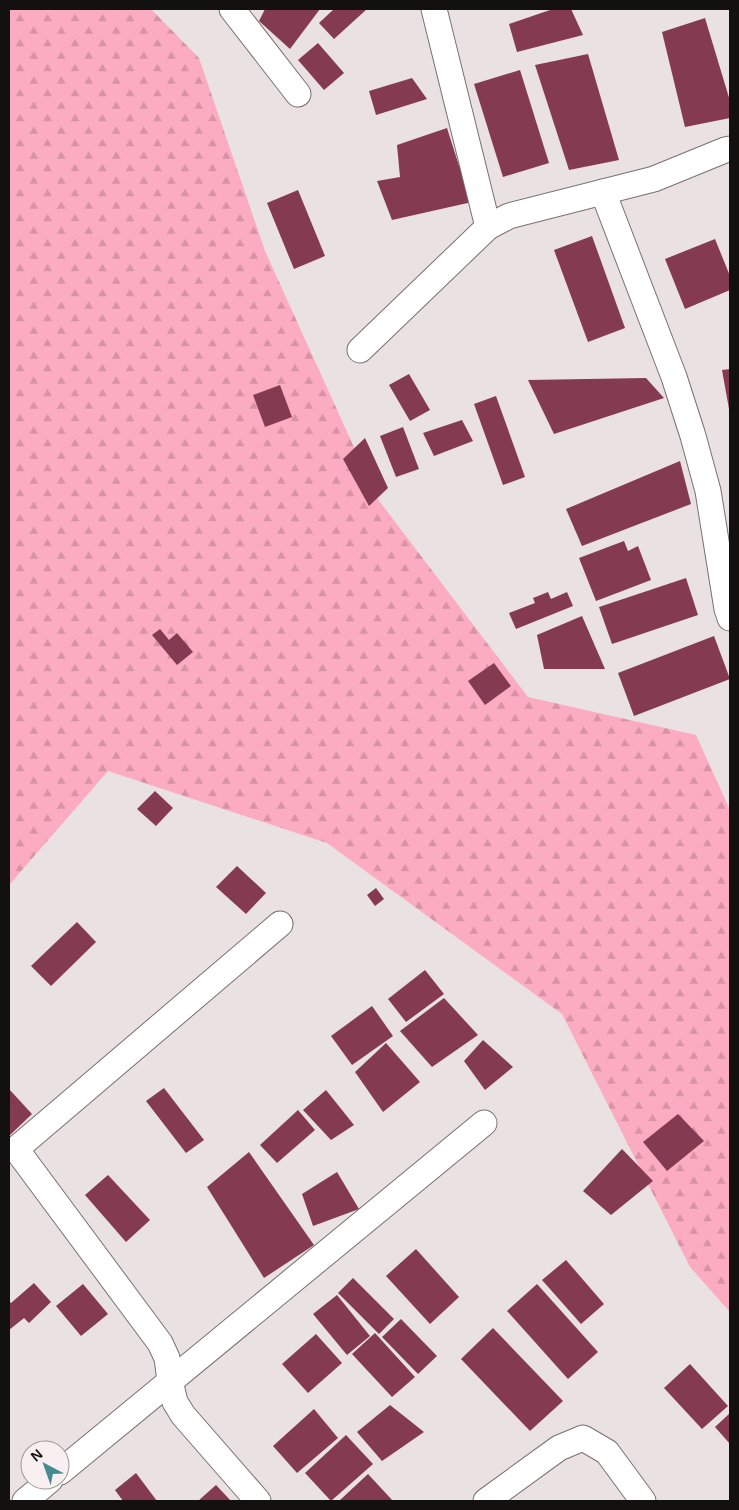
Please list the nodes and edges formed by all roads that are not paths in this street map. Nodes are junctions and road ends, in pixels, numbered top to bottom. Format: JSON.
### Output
{"nodes":[{"id":1,"x":232,"y":9,"type":"edge"},
{"id":2,"x":434,"y":9,"type":"edge"},
{"id":3,"x":298,"y":94,"type":"dead end"},
{"id":4,"x":730,"y":149,"type":"edge"},
{"id":5,"x":603,"y":192,"type":"junction"},
{"id":6,"x":488,"y":227,"type":"junction"},
{"id":7,"x":360,"y":350,"type":"dead end"},
{"id":8,"x":730,"y":618,"type":"edge"},
{"id":9,"x":280,"y":924,"type":"dead end"},
{"id":10,"x":484,"y":1122,"type":"dead end"},
{"id":11,"x":12,"y":1152,"type":"edge"},
{"id":12,"x":170,"y":1381,"type":"junction"},
{"id":13,"x":70,"y":1464,"type":"edge"},
{"id":14,"x":38,"y":1490,"type":"edge"},
{"id":15,"x":24,"y":1501,"type":"edge"},
{"id":16,"x":258,"y":1501,"type":"edge"},
{"id":17,"x":486,"y":1501,"type":"edge"},
{"id":18,"x":643,"y":1501,"type":"edge"}],
"edges":[{"from":1,"to":3,"type":"street"},
{"from":2,"to":6,"type":"street"},
{"from":4,"to":5,"type":"street"},
{"from":5,"to":6,"type":"street"},
{"from":5,"to":8,"type":"street"},
{"from":6,"to":7,"type":"street"},
{"from":9,"to":11,"type":"street"},
{"from":10,"to":12,"type":"street"},
{"from":11,"to":12,"type":"street"},
{"from":12,"to":13,"type":"street"},
{"from":12,"to":16,"type":"street"},
{"from":14,"to":15,"type":"street"},
{"from":17,"to":18,"type":"street"}]}
